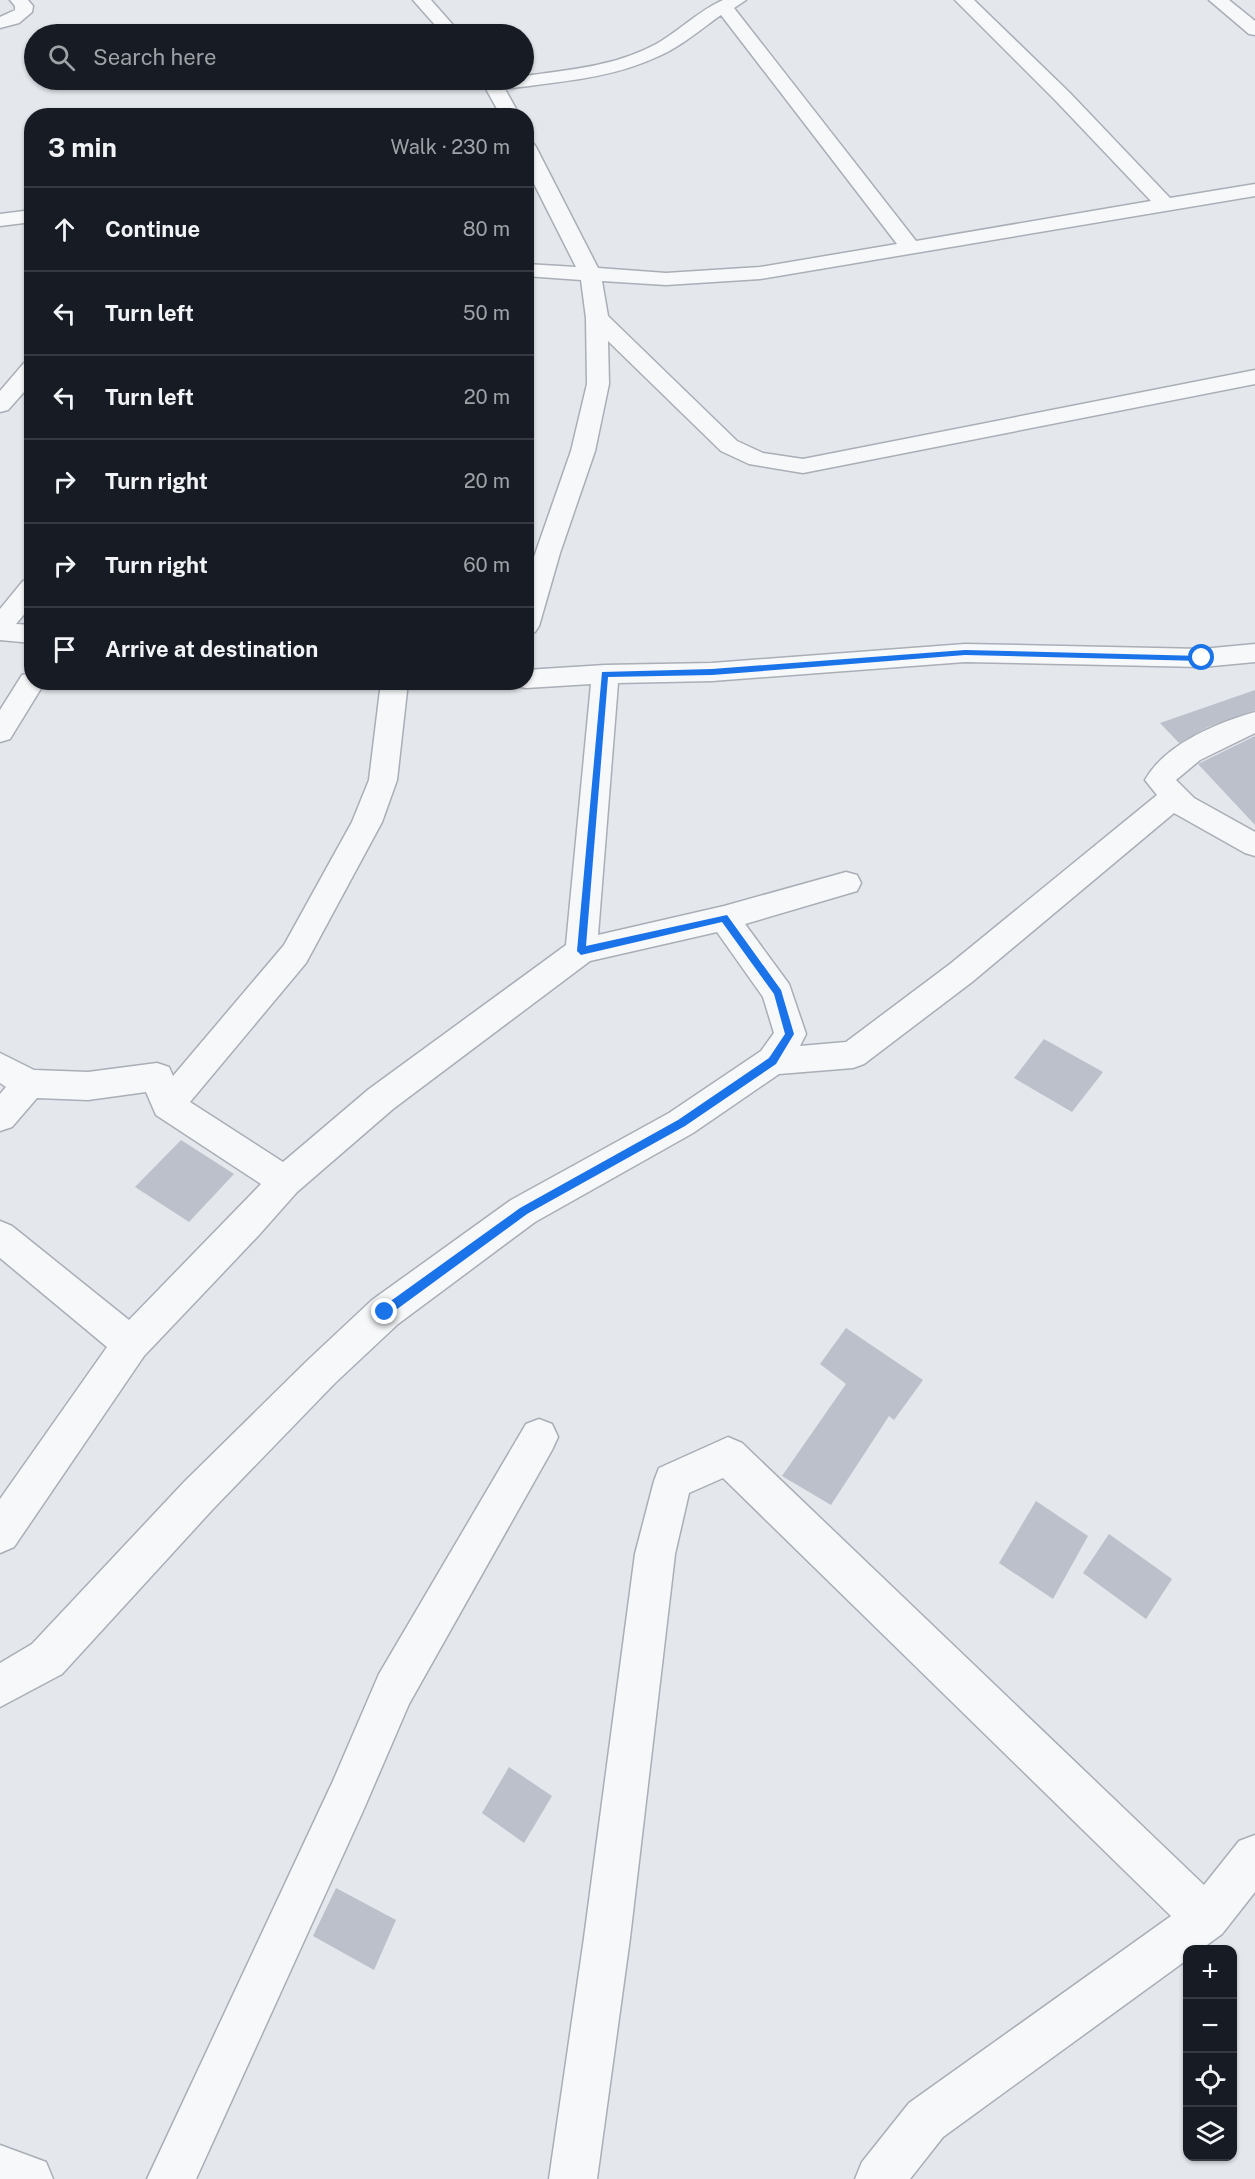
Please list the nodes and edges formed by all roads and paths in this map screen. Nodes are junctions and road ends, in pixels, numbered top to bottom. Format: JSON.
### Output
{"nodes":[{"id":1,"x":19,"y":0,"type":"edge"},
{"id":2,"x":422,"y":0,"type":"edge"},
{"id":3,"x":964,"y":0,"type":"edge"},
{"id":4,"x":1218,"y":0,"type":"edge"},
{"id":5,"x":730,"y":3,"type":"edge"},
{"id":6,"x":0,"y":23,"type":"edge"},
{"id":7,"x":443,"y":24,"type":"edge"},
{"id":8,"x":1255,"y":30,"type":"edge"},
{"id":9,"x":534,"y":77,"type":"edge"},
{"id":10,"x":497,"y":90,"type":"edge"},
{"id":11,"x":507,"y":108,"type":"edge"},
{"id":12,"x":534,"y":163,"type":"edge"},
{"id":13,"x":1255,"y":190,"type":"edge"},
{"id":14,"x":1166,"y":206,"type":"junction"},
{"id":15,"x":24,"y":217,"type":"edge"},
{"id":16,"x":0,"y":220,"type":"edge"},
{"id":17,"x":911,"y":248,"type":"junction"},
{"id":18,"x":534,"y":271,"type":"edge"},
{"id":19,"x":591,"y":276,"type":"junction"},
{"id":20,"x":597,"y":318,"type":"junction"},
{"id":21,"x":1255,"y":376,"type":"edge"},
{"id":22,"x":24,"y":377,"type":"edge"},
{"id":23,"x":0,"y":405,"type":"edge"},
{"id":24,"x":24,"y":597,"type":"edge"},
{"id":25,"x":534,"y":598,"type":"edge"},
{"id":26,"x":0,"y":626,"type":"edge"},
{"id":27,"x":0,"y":631,"type":"edge"},
{"id":28,"x":24,"y":633,"type":"edge"},
{"id":29,"x":1255,"y":653,"type":"edge"},
{"id":30,"x":604,"y":674,"type":"junction"},
{"id":31,"x":534,"y":679,"type":"edge"},
{"id":32,"x":27,"y":690,"type":"edge"},
{"id":33,"x":394,"y":690,"type":"edge"},
{"id":34,"x":1255,"y":722,"type":"edge"},
{"id":35,"x":0,"y":732,"type":"edge"},
{"id":36,"x":1174,"y":797,"type":"junction"},
{"id":37,"x":1255,"y":845,"type":"edge"},
{"id":38,"x":846,"y":883,"type":"dead end"},
{"id":39,"x":724,"y":918,"type":"junction"},
{"id":40,"x":581,"y":951,"type":"junction"},
{"id":41,"x":773,"y":1061,"type":"junction"},
{"id":42,"x":0,"y":1067,"type":"edge"},
{"id":43,"x":30,"y":1084,"type":"junction"},
{"id":44,"x":168,"y":1105,"type":"junction"},
{"id":45,"x":0,"y":1117,"type":"edge"},
{"id":46,"x":285,"y":1181,"type":"junction"},
{"id":47,"x":0,"y":1237,"type":"edge"},
{"id":48,"x":131,"y":1344,"type":"junction"},
{"id":49,"x":539,"y":1437,"type":"dead end"},
{"id":50,"x":0,"y":1533,"type":"edge"},
{"id":51,"x":0,"y":1686,"type":"edge"},
{"id":52,"x":1255,"y":1857,"type":"edge"},
{"id":53,"x":1206,"y":1918,"type":"junction"},
{"id":54,"x":0,"y":2169,"type":"edge"},
{"id":55,"x":28,"y":2179,"type":"edge"},
{"id":56,"x":171,"y":2179,"type":"edge"},
{"id":57,"x":573,"y":2179,"type":"edge"},
{"id":58,"x":879,"y":2179,"type":"edge"}],
"edges":[{"from":1,"to":6,"type":"street"},
{"from":2,"to":7,"type":"street"},
{"from":3,"to":14,"type":"street"},
{"from":4,"to":8,"type":"street"},
{"from":5,"to":9,"type":"street"},
{"from":5,"to":17,"type":"street"},
{"from":10,"to":11,"type":"street"},
{"from":12,"to":19,"type":"street"},
{"from":13,"to":14,"type":"street"},
{"from":14,"to":17,"type":"street"},
{"from":15,"to":16,"type":"street"},
{"from":17,"to":19,"type":"street"},
{"from":18,"to":19,"type":"street"},
{"from":19,"to":20,"type":"street"},
{"from":20,"to":21,"type":"street"},
{"from":20,"to":25,"type":"street"},
{"from":22,"to":23,"type":"street"},
{"from":24,"to":26,"type":"street"},
{"from":27,"to":28,"type":"street"},
{"from":29,"to":30,"type":"street"},
{"from":30,"to":31,"type":"street"},
{"from":30,"to":40,"type":"street"},
{"from":32,"to":35,"type":"street"},
{"from":33,"to":44,"type":"street"},
{"from":34,"to":36,"type":"street"},
{"from":36,"to":37,"type":"street"},
{"from":36,"to":41,"type":"street"},
{"from":38,"to":39,"type":"street"},
{"from":39,"to":40,"type":"street"},
{"from":39,"to":41,"type":"street"},
{"from":40,"to":46,"type":"street"},
{"from":41,"to":51,"type":"street"},
{"from":42,"to":43,"type":"street"},
{"from":43,"to":44,"type":"street"},
{"from":43,"to":45,"type":"street"},
{"from":44,"to":46,"type":"street"},
{"from":46,"to":48,"type":"street"},
{"from":47,"to":48,"type":"street"},
{"from":48,"to":50,"type":"street"},
{"from":49,"to":56,"type":"street"},
{"from":52,"to":53,"type":"street"},
{"from":53,"to":57,"type":"street"},
{"from":53,"to":58,"type":"street"},
{"from":54,"to":55,"type":"street"}]}
